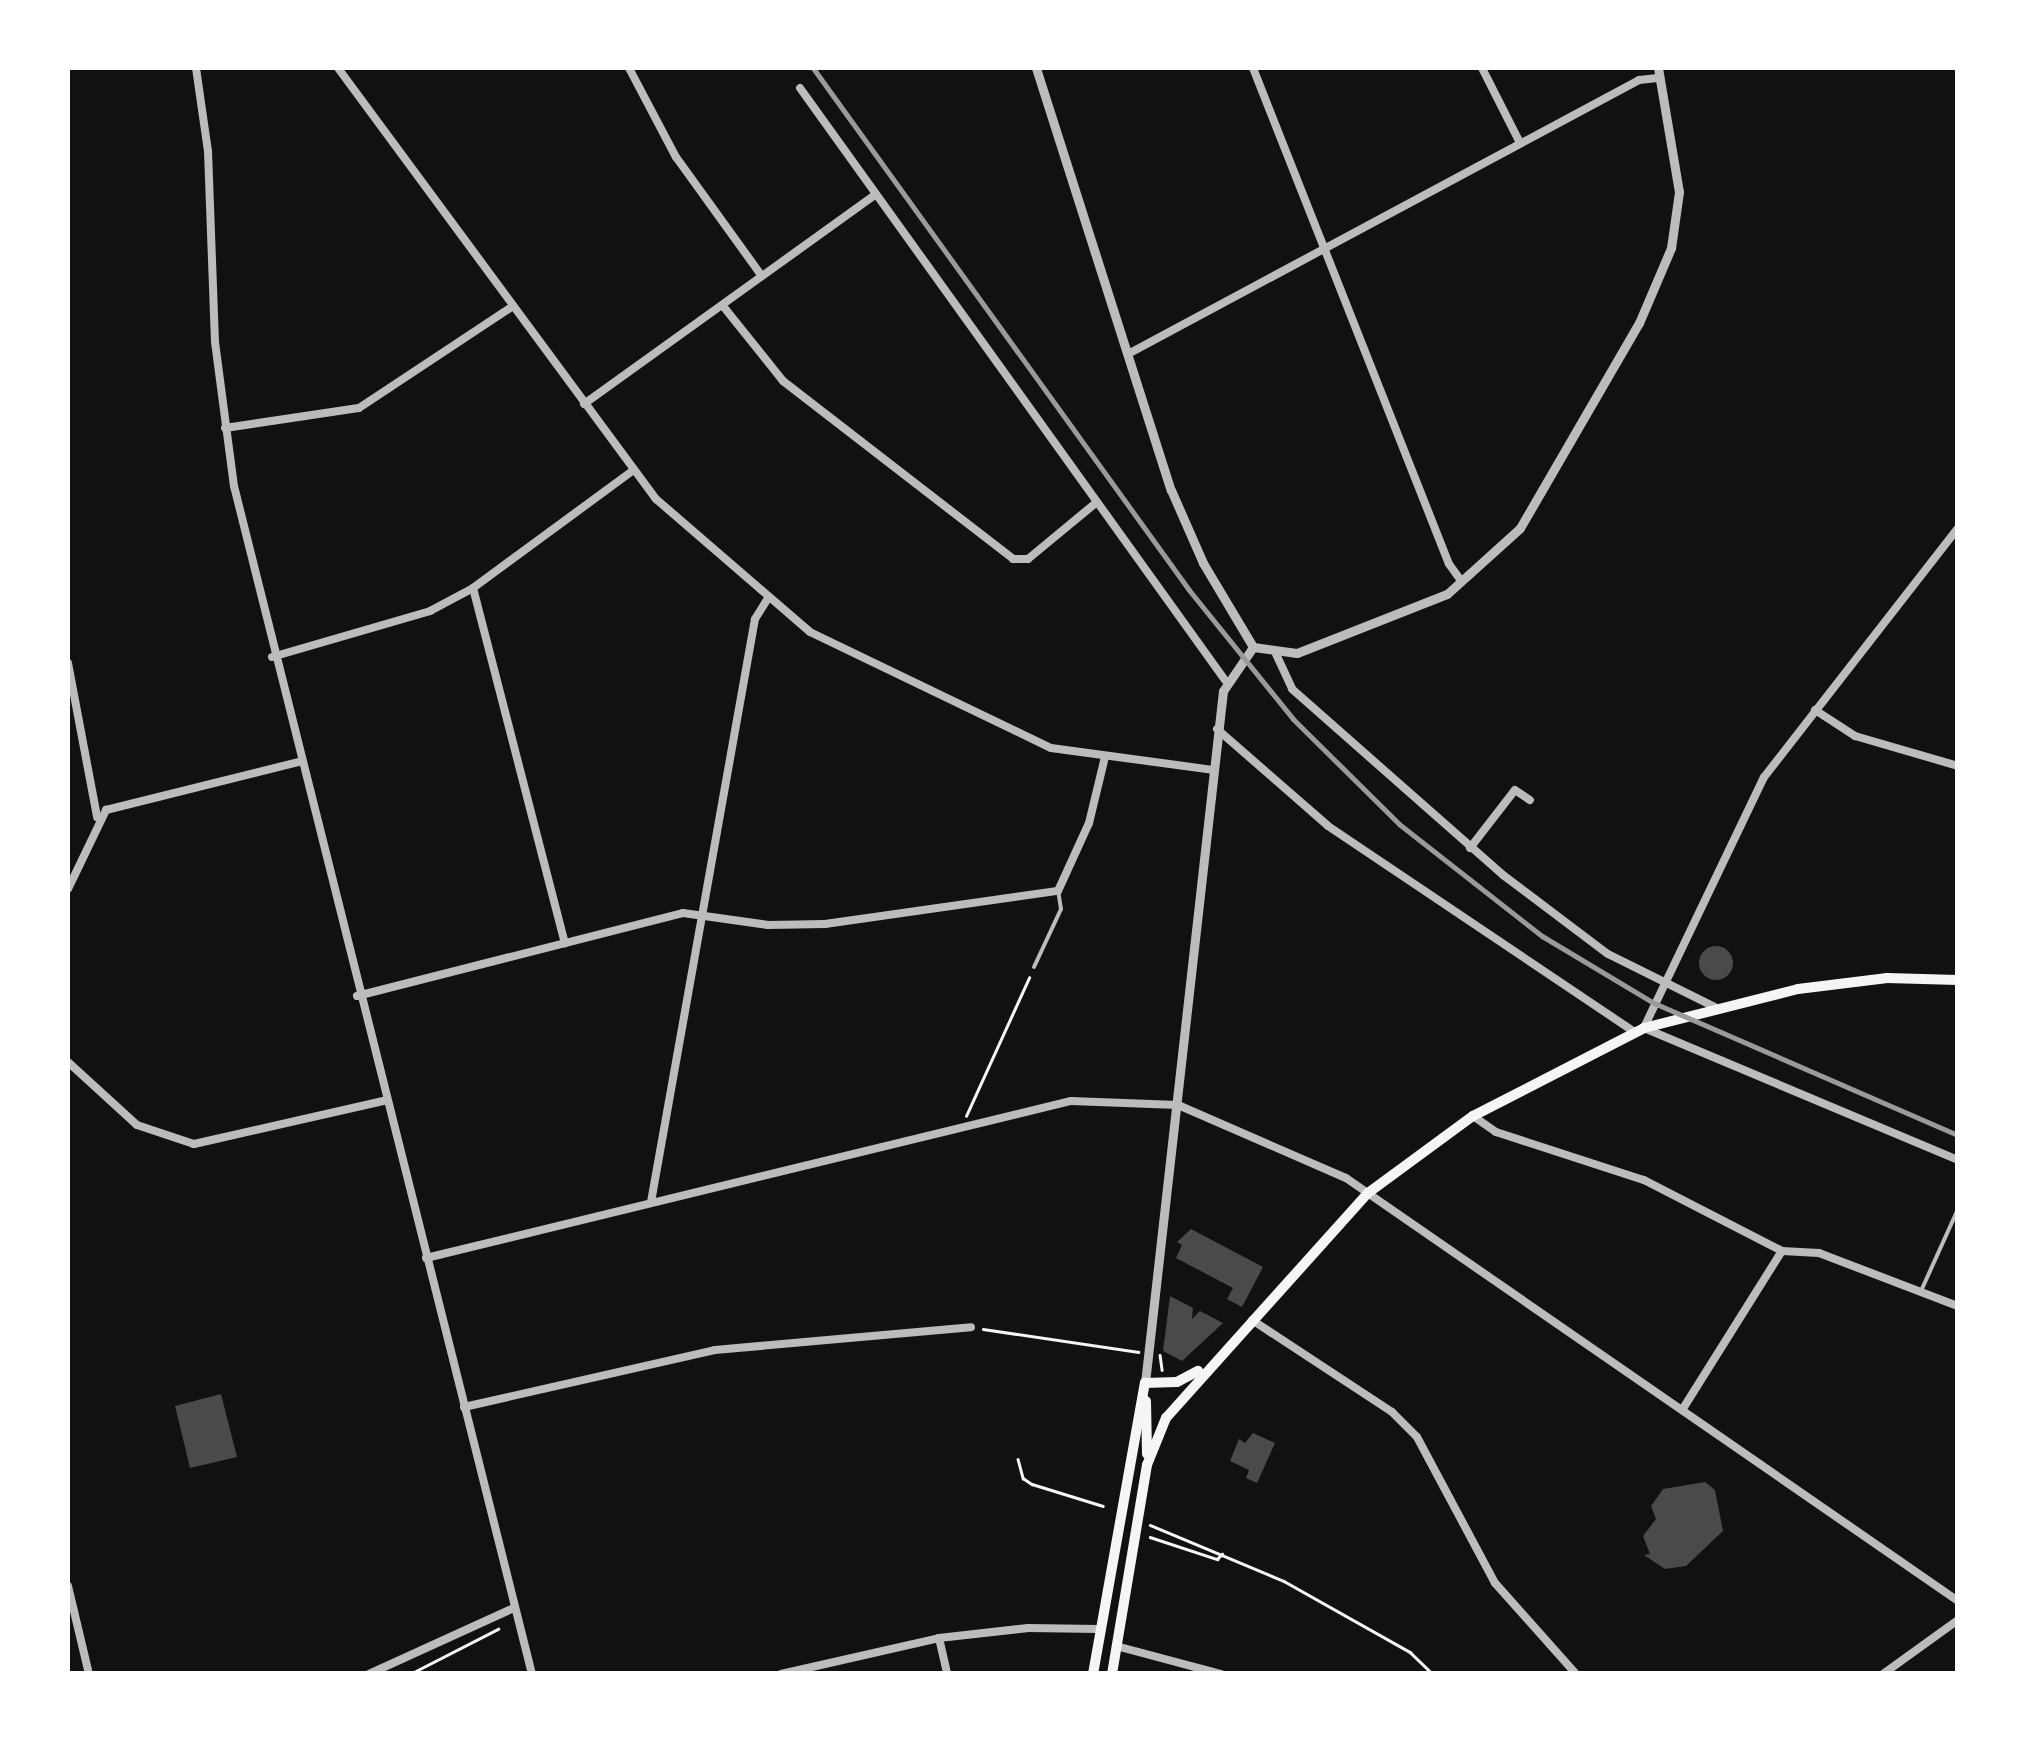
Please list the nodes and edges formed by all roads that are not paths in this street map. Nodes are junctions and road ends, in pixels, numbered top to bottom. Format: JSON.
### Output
{"nodes":[{"id":1,"x":196,"y":68,"type":"edge"},
{"id":2,"x":338,"y":68,"type":"edge"},
{"id":3,"x":629,"y":68,"type":"edge"},
{"id":4,"x":1036,"y":68,"type":"edge"},
{"id":5,"x":1253,"y":68,"type":"edge"},
{"id":6,"x":1482,"y":68,"type":"edge"},
{"id":7,"x":1658,"y":73,"type":"edge"},
{"id":8,"x":800,"y":88,"type":"dead end"},
{"id":9,"x":1520,"y":143,"type":"junction"},
{"id":10,"x":872,"y":196,"type":"junction"},
{"id":11,"x":1324,"y":248,"type":"junction"},
{"id":12,"x":762,"y":275,"type":"junction"},
{"id":13,"x":513,"y":306,"type":"junction"},
{"id":14,"x":723,"y":306,"type":"junction"},
{"id":15,"x":1128,"y":354,"type":"junction"},
{"id":16,"x":584,"y":404,"type":"junction"},
{"id":17,"x":225,"y":428,"type":"junction"},
{"id":18,"x":632,"y":471,"type":"junction"},
{"id":19,"x":1097,"y":502,"type":"junction"},
{"id":20,"x":1958,"y":528,"type":"edge"},
{"id":21,"x":1462,"y":582,"type":"junction"},
{"id":22,"x":473,"y":588,"type":"junction"},
{"id":23,"x":768,"y":598,"type":"junction"},
{"id":24,"x":1253,"y":647,"type":"junction"},
{"id":25,"x":1276,"y":654,"type":"junction"},
{"id":26,"x":272,"y":656,"type":"junction"},
{"id":27,"x":68,"y":663,"type":"edge"},
{"id":28,"x":1225,"y":680,"type":"junction"},
{"id":29,"x":1814,"y":710,"type":"junction"},
{"id":30,"x":1218,"y":729,"type":"junction"},
{"id":31,"x":1105,"y":757,"type":"junction"},
{"id":32,"x":299,"y":762,"type":"junction"},
{"id":33,"x":1958,"y":766,"type":"edge"},
{"id":34,"x":1213,"y":770,"type":"junction"},
{"id":35,"x":1530,"y":800,"type":"dead end"},
{"id":36,"x":97,"y":817,"type":"junction"},
{"id":37,"x":1470,"y":848,"type":"junction"},
{"id":38,"x":68,"y":889,"type":"edge"},
{"id":39,"x":1058,"y":891,"type":"junction"},
{"id":40,"x":700,"y":912,"type":"junction"},
{"id":41,"x":565,"y":943,"type":"junction"},
{"id":42,"x":1034,"y":967,"type":"road end"},
{"id":43,"x":1664,"y":980,"type":"junction"},
{"id":44,"x":1958,"y":980,"type":"edge"},
{"id":45,"x":357,"y":996,"type":"junction"},
{"id":46,"x":1715,"y":1007,"type":"junction"},
{"id":47,"x":1640,"y":1030,"type":"junction"},
{"id":48,"x":68,"y":1062,"type":"edge"},
{"id":49,"x":384,"y":1101,"type":"junction"},
{"id":50,"x":1178,"y":1105,"type":"junction"},
{"id":51,"x":1473,"y":1116,"type":"junction"},
{"id":52,"x":1958,"y":1160,"type":"edge"},
{"id":53,"x":1368,"y":1193,"type":"junction"},
{"id":54,"x":651,"y":1202,"type":"junction"},
{"id":55,"x":1958,"y":1210,"type":"edge"},
{"id":56,"x":1782,"y":1251,"type":"junction"},
{"id":57,"x":426,"y":1258,"type":"junction"},
{"id":58,"x":1921,"y":1291,"type":"junction"},
{"id":59,"x":1958,"y":1306,"type":"edge"},
{"id":60,"x":1249,"y":1318,"type":"junction"},
{"id":61,"x":971,"y":1328,"type":"road end"},
{"id":62,"x":1207,"y":1365,"type":"junction"},
{"id":63,"x":1145,"y":1383,"type":"junction"},
{"id":64,"x":464,"y":1407,"type":"junction"},
{"id":65,"x":1684,"y":1407,"type":"junction"},
{"id":66,"x":1146,"y":1465,"type":"junction"},
{"id":67,"x":68,"y":1586,"type":"edge"},
{"id":68,"x":1958,"y":1601,"type":"edge"},
{"id":69,"x":514,"y":1608,"type":"junction"},
{"id":70,"x":1958,"y":1620,"type":"edge"},
{"id":71,"x":1099,"y":1629,"type":"junction"},
{"id":72,"x":939,"y":1638,"type":"junction"},
{"id":73,"x":1116,"y":1646,"type":"junction"},
{"id":74,"x":89,"y":1674,"type":"edge"},
{"id":75,"x":369,"y":1674,"type":"edge"},
{"id":76,"x":532,"y":1674,"type":"edge"},
{"id":77,"x":781,"y":1674,"type":"edge"},
{"id":78,"x":947,"y":1674,"type":"edge"},
{"id":79,"x":1093,"y":1674,"type":"edge"},
{"id":80,"x":1112,"y":1674,"type":"edge"},
{"id":81,"x":1221,"y":1674,"type":"edge"},
{"id":82,"x":1576,"y":1674,"type":"edge"},
{"id":83,"x":1884,"y":1674,"type":"edge"}],
"edges":[{"from":1,"to":17,"type":"street"},
{"from":2,"to":13,"type":"street"},
{"from":3,"to":12,"type":"street"},
{"from":4,"to":15,"type":"street"},
{"from":5,"to":11,"type":"street"},
{"from":6,"to":9,"type":"street"},
{"from":7,"to":9,"type":"street"},
{"from":7,"to":21,"type":"street"},
{"from":8,"to":10,"type":"street"},
{"from":9,"to":11,"type":"street"},
{"from":10,"to":12,"type":"street"},
{"from":10,"to":19,"type":"street"},
{"from":11,"to":15,"type":"street"},
{"from":11,"to":21,"type":"street"},
{"from":12,"to":14,"type":"street"},
{"from":13,"to":16,"type":"street"},
{"from":13,"to":17,"type":"street"},
{"from":14,"to":16,"type":"street"},
{"from":14,"to":19,"type":"street"},
{"from":15,"to":24,"type":"street"},
{"from":16,"to":18,"type":"street"},
{"from":17,"to":26,"type":"street"},
{"from":18,"to":22,"type":"street"},
{"from":18,"to":23,"type":"street"},
{"from":19,"to":28,"type":"street"},
{"from":20,"to":29,"type":"street"},
{"from":21,"to":25,"type":"street"},
{"from":22,"to":26,"type":"street"},
{"from":22,"to":41,"type":"street"},
{"from":23,"to":31,"type":"street"},
{"from":23,"to":40,"type":"street"},
{"from":24,"to":25,"type":"street"},
{"from":24,"to":28,"type":"street"},
{"from":25,"to":37,"type":"street"},
{"from":26,"to":32,"type":"street"},
{"from":27,"to":36,"type":"street"},
{"from":28,"to":30,"type":"street"},
{"from":29,"to":33,"type":"street"},
{"from":29,"to":43,"type":"street"},
{"from":30,"to":34,"type":"street"},
{"from":30,"to":47,"type":"street"},
{"from":31,"to":34,"type":"street"},
{"from":31,"to":39,"type":"street"},
{"from":32,"to":36,"type":"street"},
{"from":32,"to":45,"type":"street"},
{"from":34,"to":50,"type":"street"},
{"from":35,"to":37,"type":"street"},
{"from":36,"to":38,"type":"street"},
{"from":37,"to":43,"type":"street"},
{"from":39,"to":40,"type":"street"},
{"from":39,"to":42,"type":"lane"},
{"from":40,"to":41,"type":"street"},
{"from":40,"to":54,"type":"street"},
{"from":41,"to":45,"type":"street"},
{"from":43,"to":46,"type":"street"},
{"from":43,"to":47,"type":"street"},
{"from":44,"to":46,"type":"main road"},
{"from":45,"to":49,"type":"street"},
{"from":46,"to":47,"type":"main road"},
{"from":47,"to":51,"type":"main road"},
{"from":47,"to":52,"type":"street"},
{"from":48,"to":49,"type":"street"},
{"from":49,"to":57,"type":"street"},
{"from":50,"to":53,"type":"street"},
{"from":50,"to":54,"type":"street"},
{"from":50,"to":63,"type":"street"},
{"from":51,"to":53,"type":"main road"},
{"from":51,"to":56,"type":"street"},
{"from":53,"to":60,"type":"main road"},
{"from":53,"to":65,"type":"street"},
{"from":54,"to":57,"type":"street"},
{"from":55,"to":58,"type":"lane"},
{"from":56,"to":58,"type":"street"},
{"from":56,"to":65,"type":"street"},
{"from":57,"to":64,"type":"street"},
{"from":58,"to":59,"type":"street"},
{"from":60,"to":62,"type":"main road"},
{"from":60,"to":82,"type":"street"},
{"from":61,"to":64,"type":"street"},
{"from":62,"to":63,"type":"main road"},
{"from":62,"to":66,"type":"main road"},
{"from":63,"to":66,"type":"main road"},
{"from":63,"to":71,"type":"main road"},
{"from":64,"to":69,"type":"street"},
{"from":65,"to":68,"type":"street"},
{"from":66,"to":73,"type":"main road"},
{"from":67,"to":74,"type":"street"},
{"from":69,"to":75,"type":"street"},
{"from":69,"to":76,"type":"street"},
{"from":70,"to":83,"type":"street"},
{"from":71,"to":72,"type":"street"},
{"from":71,"to":79,"type":"main road"},
{"from":72,"to":77,"type":"street"},
{"from":72,"to":78,"type":"street"},
{"from":73,"to":80,"type":"main road"},
{"from":73,"to":81,"type":"street"}]}
